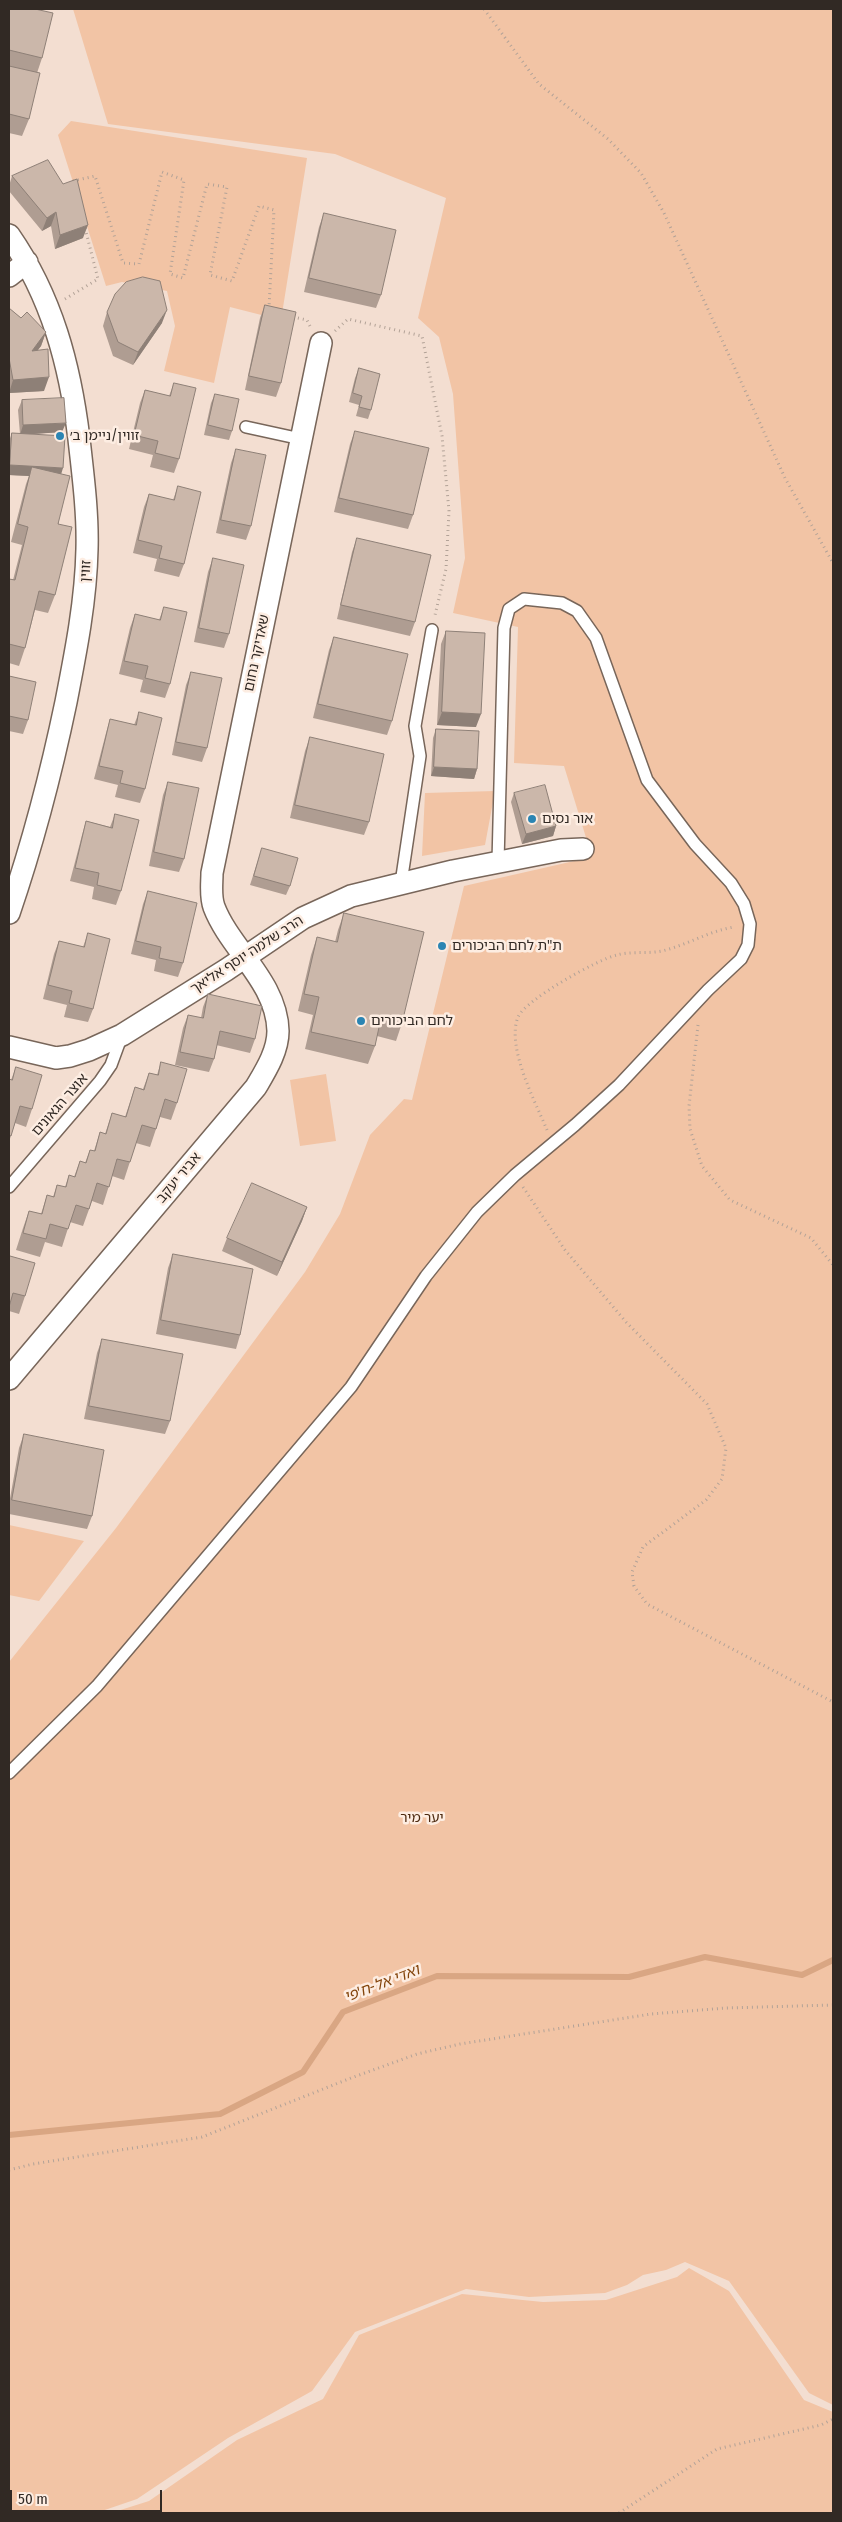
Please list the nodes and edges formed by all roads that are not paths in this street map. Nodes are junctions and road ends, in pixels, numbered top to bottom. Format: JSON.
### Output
{"nodes":[{"id":1,"x":9,"y":235,"type":"edge"},
{"id":2,"x":26,"y":262,"type":"junction"},
{"id":3,"x":9,"y":276,"type":"edge"},
{"id":4,"x":321,"y":343,"type":"road end"},
{"id":5,"x":246,"y":427,"type":"dead end"},
{"id":6,"x":301,"y":439,"type":"junction"},
{"id":7,"x":432,"y":630,"type":"road end"},
{"id":8,"x":583,"y":849,"type":"dead end"},
{"id":9,"x":498,"y":862,"type":"junction"},
{"id":10,"x":401,"y":884,"type":"junction"},
{"id":11,"x":9,"y":913,"type":"edge"},
{"id":12,"x":245,"y":956,"type":"junction"},
{"id":13,"x":122,"y":1034,"type":"junction"},
{"id":14,"x":9,"y":1047,"type":"edge"},
{"id":15,"x":9,"y":1187,"type":"edge"},
{"id":16,"x":9,"y":1379,"type":"edge"},
{"id":17,"x":9,"y":1773,"type":"edge"}],
"edges":[{"from":1,"to":2,"type":"street","name":"זווין"},
{"from":2,"to":3,"type":"street"},
{"from":2,"to":11,"type":"street","name":"זווין"},
{"from":4,"to":6,"type":"street","name":"שאדיקר נחום"},
{"from":5,"to":6,"type":"lane"},
{"from":6,"to":12,"type":"street","name":"שאדיקר נחום"},
{"from":7,"to":10,"type":"lane"},
{"from":8,"to":9,"type":"street","name":"הרב שלמה יוסף אליאך"},
{"from":9,"to":10,"type":"street","name":"הרב שלמה יוסף אליאך"},
{"from":9,"to":17,"type":"lane"},
{"from":10,"to":12,"type":"street","name":"הרב שלמה יוסף אליאך"},
{"from":12,"to":13,"type":"street","name":"הרב שלמה יוסף אליאך"},
{"from":12,"to":16,"type":"street","name":"אביר יעקב"},
{"from":13,"to":14,"type":"street","name":"הרב שלמה יוסף אליאך"},
{"from":13,"to":15,"type":"lane","name":"אוצר הגאונים"}]}
